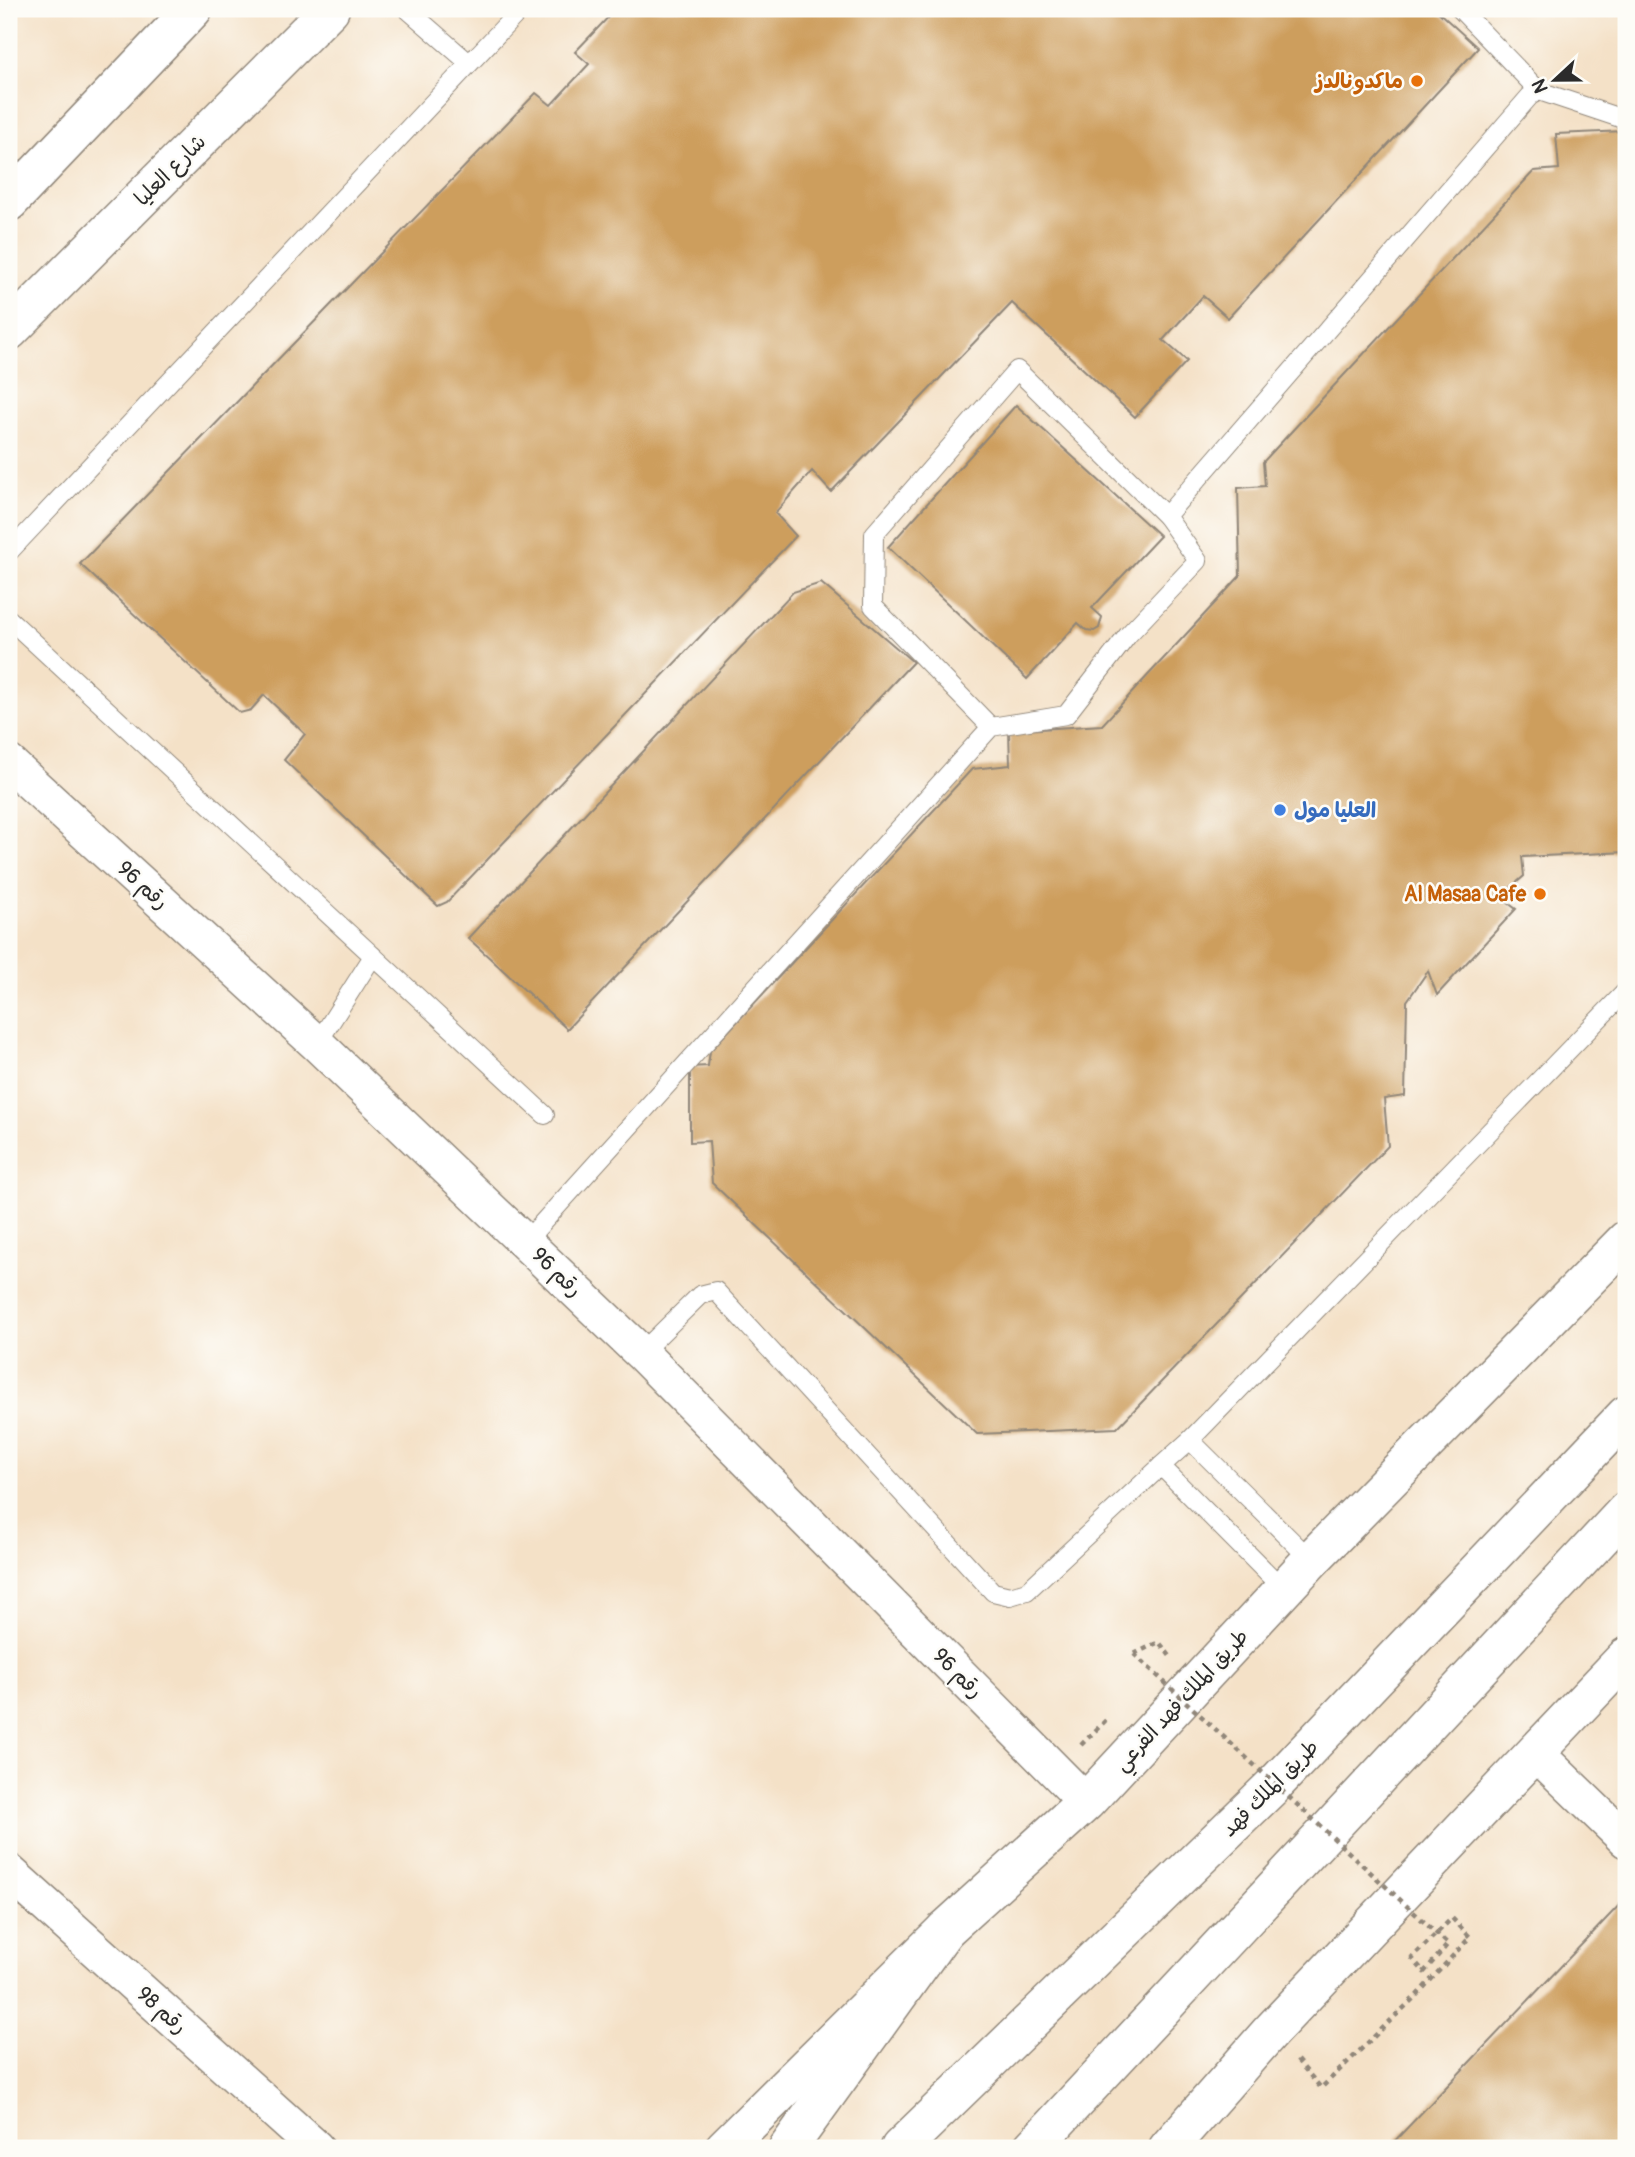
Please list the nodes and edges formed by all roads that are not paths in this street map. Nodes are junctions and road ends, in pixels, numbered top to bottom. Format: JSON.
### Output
{"nodes":[{"id":1,"x":193,"y":9,"type":"edge"},
{"id":2,"x":330,"y":9,"type":"edge"},
{"id":3,"x":407,"y":9,"type":"edge"},
{"id":4,"x":1460,"y":9,"type":"edge"},
{"id":5,"x":513,"y":11,"type":"edge"},
{"id":6,"x":469,"y":63,"type":"junction"},
{"id":7,"x":1539,"y":91,"type":"junction"},
{"id":8,"x":1626,"y":120,"type":"edge"},
{"id":9,"x":9,"y":202,"type":"edge"},
{"id":10,"x":9,"y":331,"type":"edge"},
{"id":11,"x":1166,"y":516,"type":"junction"},
{"id":12,"x":9,"y":552,"type":"edge"},
{"id":13,"x":9,"y":619,"type":"edge"},
{"id":14,"x":991,"y":727,"type":"junction"},
{"id":15,"x":9,"y":762,"type":"edge"},
{"id":16,"x":373,"y":956,"type":"junction"},
{"id":17,"x":1626,"y":991,"type":"edge"},
{"id":18,"x":317,"y":1044,"type":"junction"},
{"id":19,"x":545,"y":1115,"type":"dead end"},
{"id":20,"x":1626,"y":1240,"type":"edge"},
{"id":21,"x":525,"y":1242,"type":"junction"},
{"id":22,"x":641,"y":1353,"type":"junction"},
{"id":23,"x":1626,"y":1415,"type":"edge"},
{"id":24,"x":1189,"y":1440,"type":"junction"},
{"id":25,"x":1161,"y":1466,"type":"junction"},
{"id":26,"x":1626,"y":1511,"type":"edge"},
{"id":27,"x":1311,"y":1560,"type":"junction"},
{"id":28,"x":1283,"y":1589,"type":"junction"},
{"id":29,"x":1626,"y":1657,"type":"edge"},
{"id":30,"x":1536,"y":1753,"type":"junction"},
{"id":31,"x":1086,"y":1802,"type":"junction"},
{"id":32,"x":1626,"y":1840,"type":"edge"},
{"id":33,"x":9,"y":1872,"type":"edge"},
{"id":34,"x":945,"y":1930,"type":"junction"},
{"id":35,"x":316,"y":2148,"type":"edge"},
{"id":36,"x":724,"y":2148,"type":"edge"},
{"id":37,"x":788,"y":2148,"type":"edge"},
{"id":38,"x":900,"y":2148,"type":"edge"},
{"id":39,"x":1032,"y":2148,"type":"edge"},
{"id":40,"x":1168,"y":2148,"type":"edge"}],
"edges":[{"from":1,"to":9,"type":"main road"},
{"from":2,"to":10,"type":"main road","name":"شارع العليا"},
{"from":3,"to":6,"type":"lane"},
{"from":4,"to":7,"type":"lane"},
{"from":5,"to":6,"type":"lane"},
{"from":6,"to":12,"type":"lane"},
{"from":7,"to":8,"type":"lane"},
{"from":7,"to":11,"type":"lane"},
{"from":11,"to":14,"type":"lane"},
{"from":11,"to":14,"type":"lane"},
{"from":13,"to":16,"type":"lane"},
{"from":14,"to":21,"type":"lane"},
{"from":15,"to":18,"type":"street","name":"رقم 96"},
{"from":16,"to":18,"type":"lane"},
{"from":16,"to":19,"type":"lane"},
{"from":17,"to":24,"type":"lane"},
{"from":18,"to":21,"type":"street","name":"رقم 96"},
{"from":20,"to":27,"type":"main road","name":"طريق الملك فهد الفرعي"},
{"from":21,"to":22,"type":"street","name":"رقم 96"},
{"from":22,"to":25,"type":"lane"},
{"from":22,"to":31,"type":"street","name":"رقم 96"},
{"from":23,"to":38,"type":"main road","name":"طريق الملك فهد"},
{"from":24,"to":25,"type":"lane"},
{"from":24,"to":27,"type":"lane"},
{"from":25,"to":28,"type":"lane"},
{"from":26,"to":39,"type":"main road"},
{"from":27,"to":28,"type":"main road","name":"طريق الملك فهد الفرعي"},
{"from":28,"to":31,"type":"main road","name":"طريق الملك فهد الفرعي"},
{"from":29,"to":30,"type":"main road"},
{"from":30,"to":32,"type":"street"},
{"from":30,"to":40,"type":"main road"},
{"from":31,"to":34,"type":"main road","name":"طريق الملك فهد الفرعي"},
{"from":33,"to":35,"type":"street","name":"رقم 98"},
{"from":34,"to":36,"type":"main road","name":"طريق الملك فهد الفرعي"},
{"from":34,"to":37,"type":"main road"}]}
